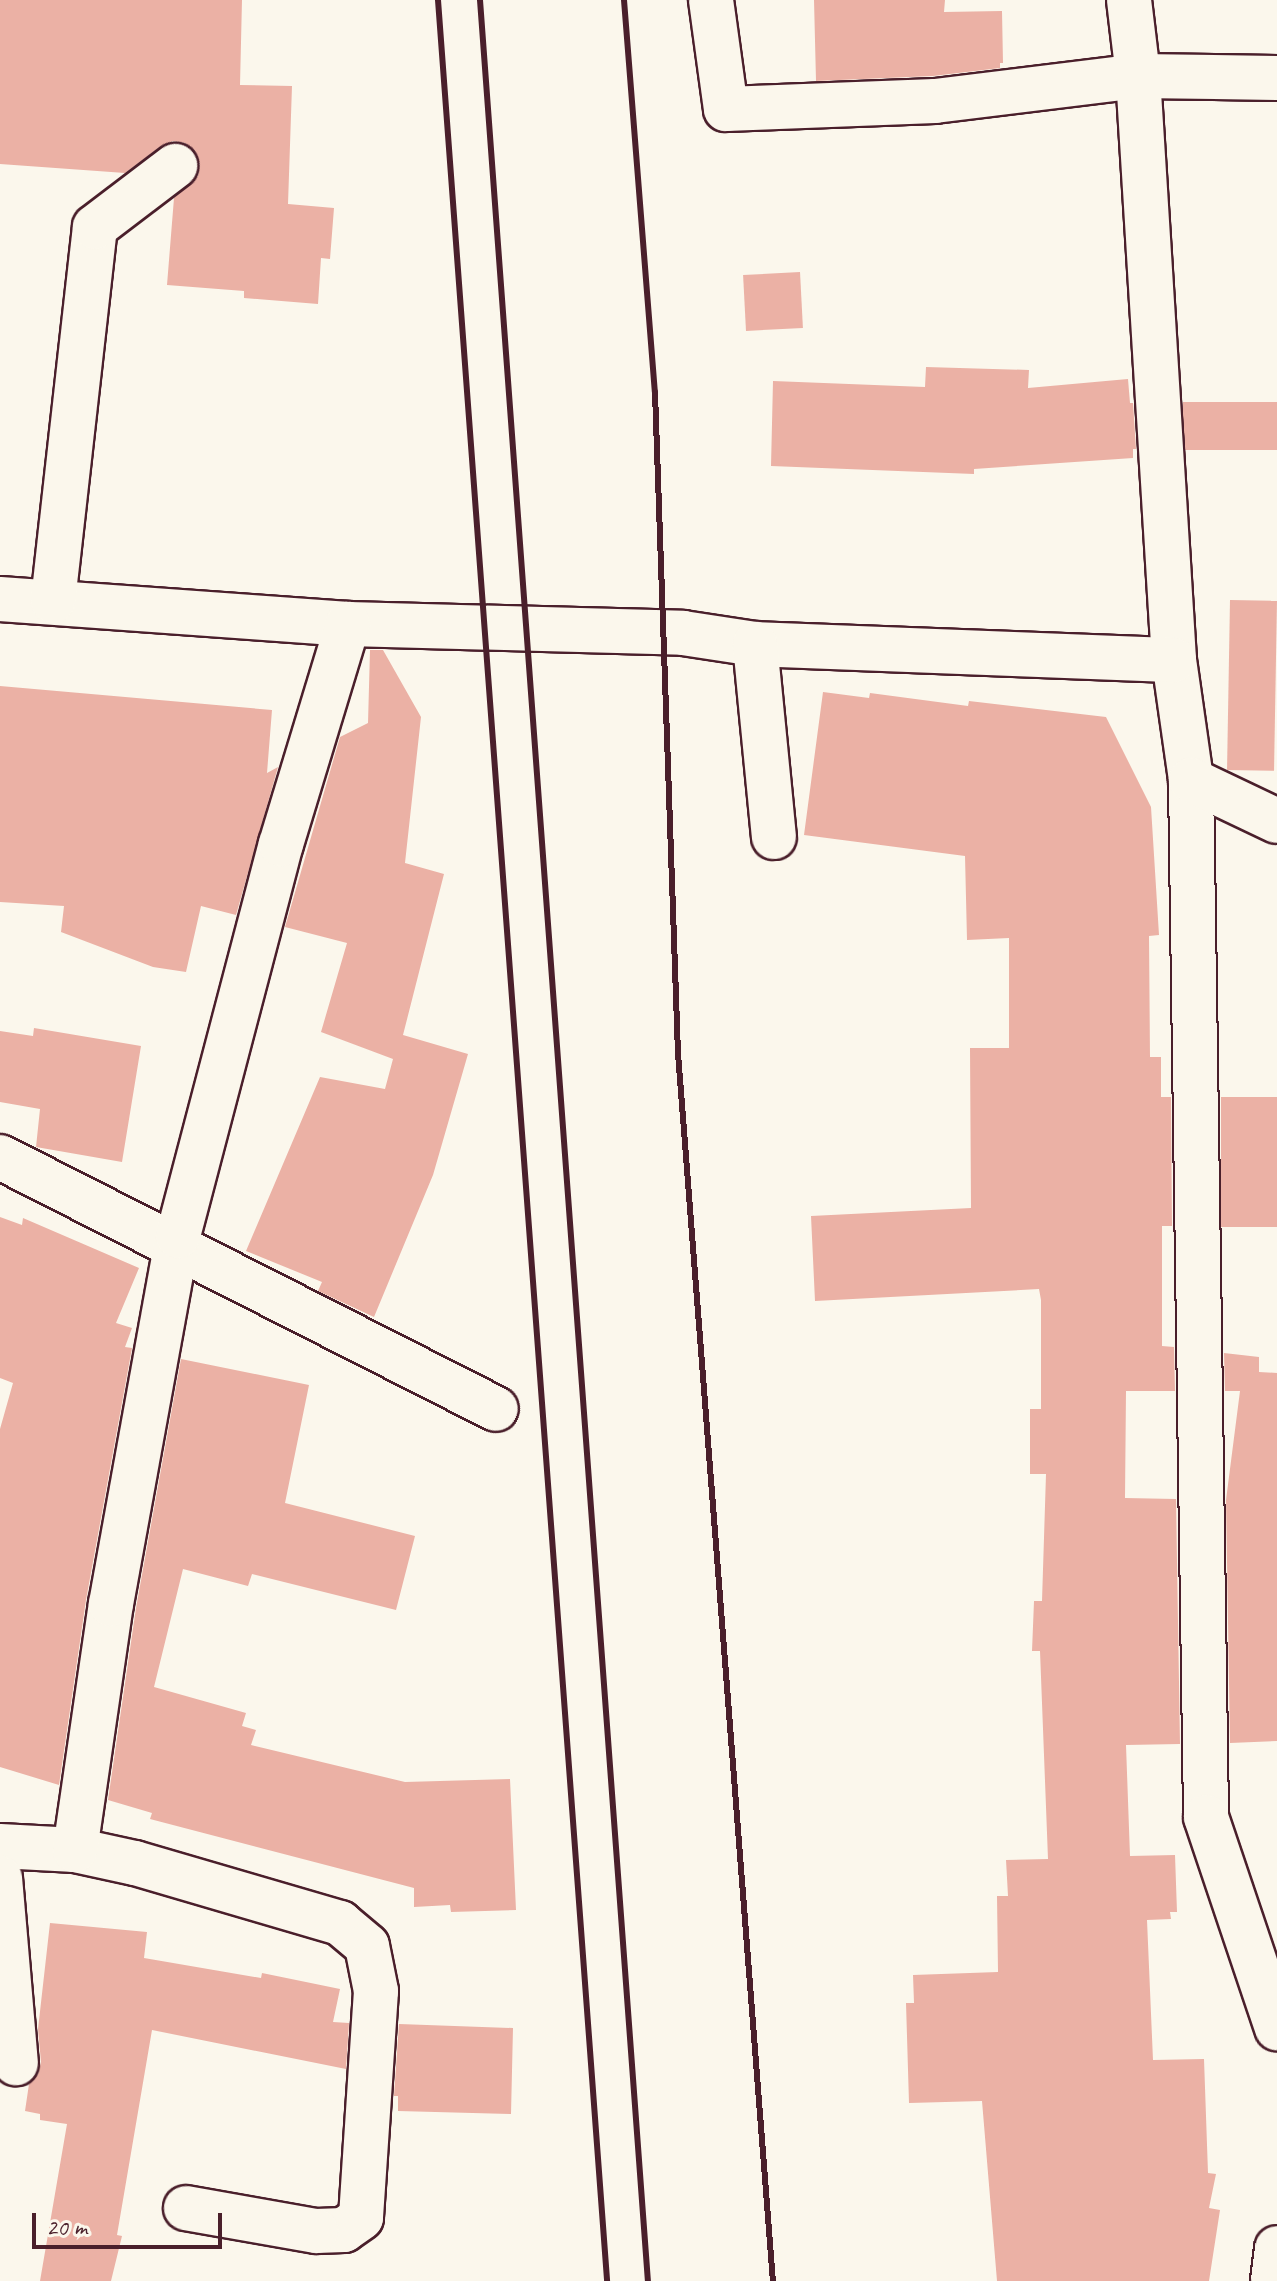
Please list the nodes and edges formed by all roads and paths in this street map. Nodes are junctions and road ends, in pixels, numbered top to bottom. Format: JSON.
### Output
{"nodes":[{"id":1,"x":711,"y":0,"type":"edge"},
{"id":2,"x":1129,"y":0,"type":"edge"},
{"id":3,"x":1138,"y":76,"type":"junction"},
{"id":4,"x":1277,"y":78,"type":"edge"},
{"id":5,"x":175,"y":166,"type":"dead end"},
{"id":6,"x":0,"y":599,"type":"edge"},
{"id":7,"x":53,"y":601,"type":"junction"},
{"id":8,"x":348,"y":624,"type":"junction"},
{"id":9,"x":755,"y":644,"type":"junction"},
{"id":10,"x":1174,"y":660,"type":"junction"},
{"id":11,"x":1191,"y":780,"type":"junction"},
{"id":12,"x":1277,"y":821,"type":"edge"},
{"id":13,"x":774,"y":837,"type":"dead end"},
{"id":14,"x":0,"y":1157,"type":"edge"},
{"id":15,"x":176,"y":1246,"type":"junction"},
{"id":16,"x":496,"y":1409,"type":"dead end"},
{"id":17,"x":0,"y":1846,"type":"edge"},
{"id":18,"x":75,"y":1850,"type":"junction"},
{"id":19,"x":0,"y":1878,"type":"edge"},
{"id":20,"x":1277,"y":2028,"type":"edge"},
{"id":21,"x":16,"y":2063,"type":"dead end"},
{"id":22,"x":186,"y":2208,"type":"dead end"},
{"id":23,"x":1277,"y":2248,"type":"edge"},
{"id":24,"x":1273,"y":2281,"type":"edge"}],
"edges":[{"from":1,"to":3,"type":"street"},
{"from":2,"to":3,"type":"street"},
{"from":3,"to":4,"type":"street"},
{"from":3,"to":10,"type":"street"},
{"from":5,"to":7,"type":"street"},
{"from":6,"to":7,"type":"street"},
{"from":7,"to":8,"type":"street"},
{"from":8,"to":9,"type":"street"},
{"from":8,"to":15,"type":"street"},
{"from":9,"to":10,"type":"street"},
{"from":9,"to":13,"type":"street"},
{"from":10,"to":11,"type":"street"},
{"from":11,"to":12,"type":"street"},
{"from":11,"to":20,"type":"street"},
{"from":14,"to":15,"type":"street"},
{"from":15,"to":16,"type":"street"},
{"from":15,"to":18,"type":"street"},
{"from":17,"to":18,"type":"street"},
{"from":18,"to":22,"type":"street"},
{"from":19,"to":21,"type":"street"},
{"from":23,"to":24,"type":"street"}]}
